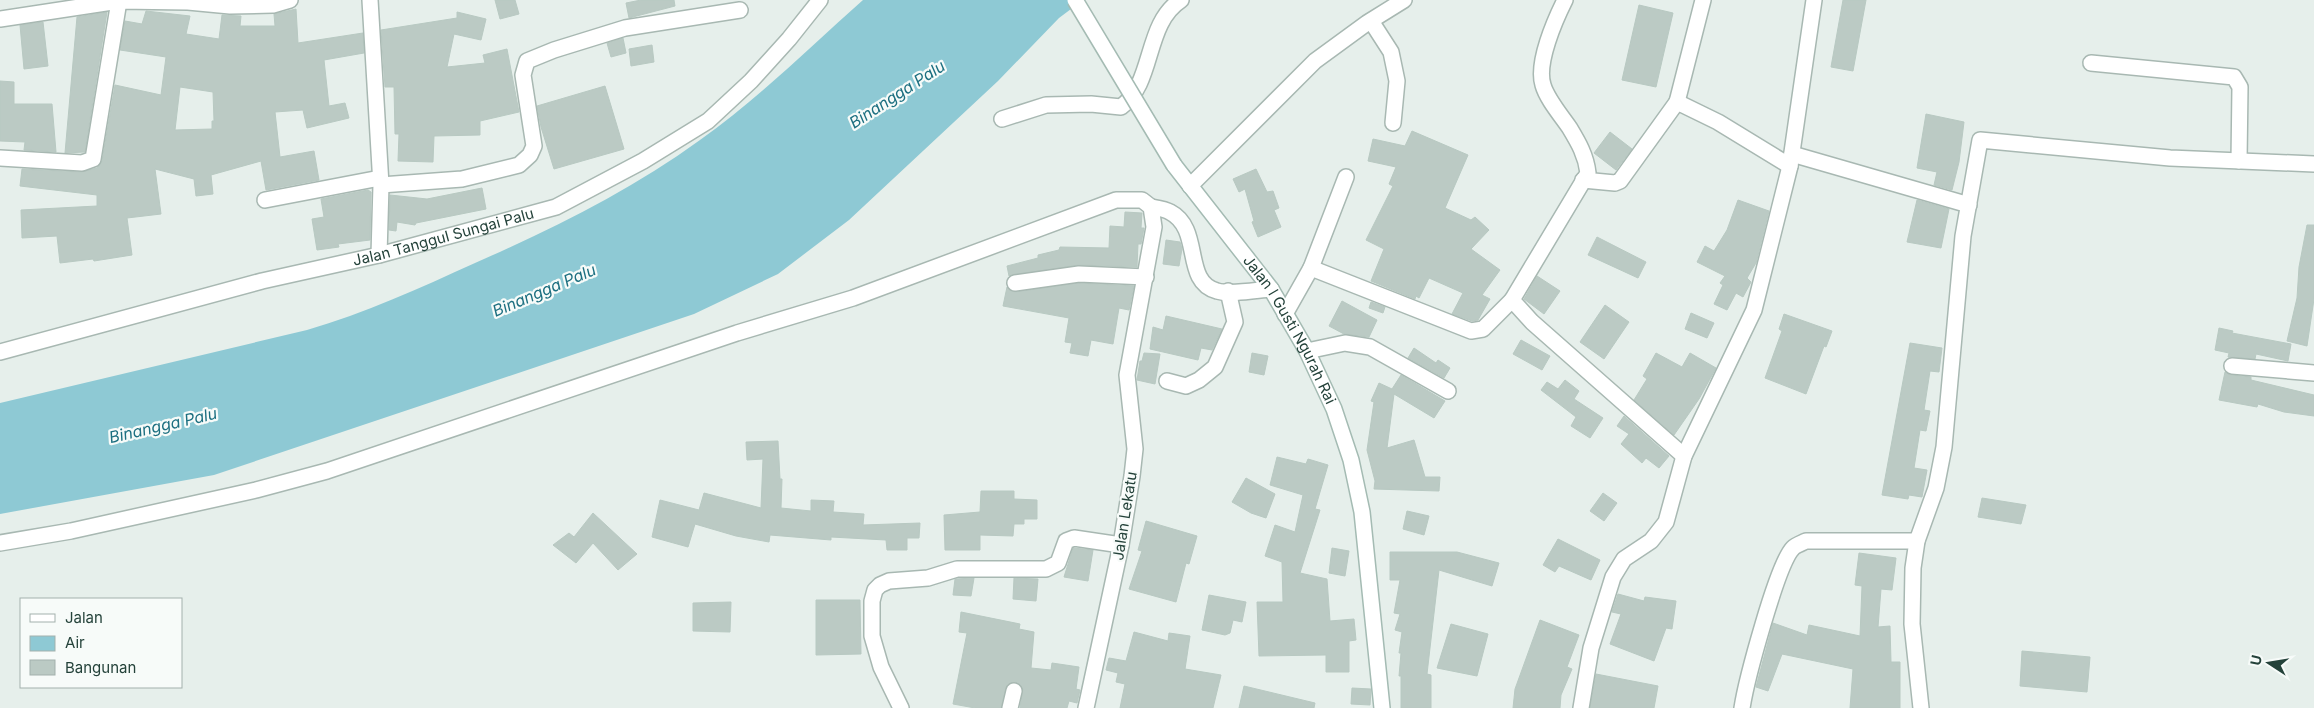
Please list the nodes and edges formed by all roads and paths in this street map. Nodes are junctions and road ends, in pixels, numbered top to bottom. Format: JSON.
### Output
{"nodes":[{"id":1,"x":290,"y":0,"type":"edge"},
{"id":2,"x":370,"y":0,"type":"edge"},
{"id":3,"x":820,"y":0,"type":"edge"},
{"id":4,"x":1075,"y":0,"type":"edge"},
{"id":5,"x":1181,"y":0,"type":"edge"},
{"id":6,"x":1404,"y":0,"type":"edge"},
{"id":7,"x":1565,"y":0,"type":"edge"},
{"id":8,"x":1703,"y":0,"type":"edge"},
{"id":9,"x":1814,"y":0,"type":"edge"},
{"id":10,"x":119,"y":1,"type":"edge"},
{"id":11,"x":188,"y":1,"type":"edge"},
{"id":12,"x":740,"y":10,"type":"dead end"},
{"id":13,"x":0,"y":19,"type":"edge"},
{"id":14,"x":1371,"y":21,"type":"junction"},
{"id":15,"x":2091,"y":63,"type":"dead end"},
{"id":16,"x":1677,"y":102,"type":"junction"},
{"id":17,"x":1002,"y":119,"type":"dead end"},
{"id":18,"x":1393,"y":123,"type":"dead end"},
{"id":19,"x":0,"y":158,"type":"edge"},
{"id":20,"x":1791,"y":160,"type":"junction"},
{"id":21,"x":2239,"y":161,"type":"junction"},
{"id":22,"x":2314,"y":164,"type":"edge"},
{"id":23,"x":1346,"y":178,"type":"dead end"},
{"id":24,"x":1583,"y":180,"type":"junction"},
{"id":25,"x":381,"y":182,"type":"junction"},
{"id":26,"x":1190,"y":186,"type":"junction"},
{"id":27,"x":265,"y":200,"type":"dead end"},
{"id":28,"x":1969,"y":205,"type":"junction"},
{"id":29,"x":1151,"y":207,"type":"junction"},
{"id":30,"x":379,"y":255,"type":"junction"},
{"id":31,"x":1311,"y":268,"type":"junction"},
{"id":32,"x":1146,"y":277,"type":"junction"},
{"id":33,"x":1015,"y":282,"type":"dead end"},
{"id":34,"x":1272,"y":289,"type":"junction"},
{"id":35,"x":1228,"y":291,"type":"junction"},
{"id":36,"x":1512,"y":300,"type":"junction"},
{"id":37,"x":1285,"y":314,"type":"junction"},
{"id":38,"x":1308,"y":350,"type":"junction"},
{"id":39,"x":0,"y":352,"type":"edge"},
{"id":40,"x":2232,"y":366,"type":"dead end"},
{"id":41,"x":2314,"y":373,"type":"edge"},
{"id":42,"x":1167,"y":381,"type":"dead end"},
{"id":43,"x":1448,"y":391,"type":"dead end"},
{"id":44,"x":1684,"y":456,"type":"junction"},
{"id":45,"x":1917,"y":541,"type":"junction"},
{"id":46,"x":0,"y":543,"type":"edge"},
{"id":47,"x":1121,"y":545,"type":"junction"},
{"id":48,"x":1014,"y":691,"type":"dead end"},
{"id":49,"x":901,"y":708,"type":"edge"},
{"id":50,"x":1010,"y":708,"type":"edge"},
{"id":51,"x":1086,"y":708,"type":"edge"},
{"id":52,"x":1382,"y":708,"type":"edge"},
{"id":53,"x":1581,"y":708,"type":"edge"},
{"id":54,"x":1742,"y":708,"type":"edge"},
{"id":55,"x":1921,"y":708,"type":"edge"}],
"edges":[{"from":1,"to":11,"type":"street"},
{"from":2,"to":25,"type":"street"},
{"from":3,"to":30,"type":"street","name":"Jalan Tanggul Sungai Palu"},
{"from":4,"to":26,"type":"street","name":"Jalan I Gusti Ngurah Rai","bridge":true},
{"from":5,"to":17,"type":"street"},
{"from":6,"to":14,"type":"street"},
{"from":7,"to":24,"type":"street"},
{"from":8,"to":16,"type":"street"},
{"from":9,"to":20,"type":"street"},
{"from":10,"to":11,"type":"street"},
{"from":10,"to":13,"type":"street"},
{"from":10,"to":19,"type":"street"},
{"from":12,"to":25,"type":"street"},
{"from":14,"to":18,"type":"street"},
{"from":14,"to":26,"type":"street"},
{"from":15,"to":21,"type":"street"},
{"from":16,"to":20,"type":"street"},
{"from":16,"to":24,"type":"street"},
{"from":20,"to":28,"type":"street"},
{"from":20,"to":44,"type":"street"},
{"from":21,"to":22,"type":"street"},
{"from":21,"to":28,"type":"street"},
{"from":23,"to":31,"type":"street"},
{"from":24,"to":36,"type":"street"},
{"from":25,"to":27,"type":"street"},
{"from":25,"to":30,"type":"street"},
{"from":26,"to":34,"type":"street","name":"Jalan I Gusti Ngurah Rai"},
{"from":28,"to":45,"type":"street"},
{"from":29,"to":32,"type":"street","name":"Jalan Lekatu"},
{"from":29,"to":35,"type":"street"},
{"from":29,"to":46,"type":"street"},
{"from":30,"to":39,"type":"street","name":"Jalan Tanggul Sungai Palu"},
{"from":31,"to":36,"type":"street"},
{"from":31,"to":37,"type":"street"},
{"from":32,"to":33,"type":"street"},
{"from":32,"to":47,"type":"street","name":"Jalan Lekatu"},
{"from":34,"to":35,"type":"street"},
{"from":34,"to":37,"type":"street","name":"Jalan I Gusti Ngurah Rai"},
{"from":35,"to":42,"type":"street"},
{"from":36,"to":44,"type":"street"},
{"from":37,"to":38,"type":"street","name":"Jalan I Gusti Ngurah Rai"},
{"from":38,"to":43,"type":"street"},
{"from":38,"to":52,"type":"street","name":"Jalan I Gusti Ngurah Rai"},
{"from":40,"to":41,"type":"street"},
{"from":44,"to":53,"type":"street"},
{"from":45,"to":54,"type":"street"},
{"from":45,"to":55,"type":"street"},
{"from":47,"to":49,"type":"street"},
{"from":47,"to":51,"type":"street","name":"Jalan Lekatu"},
{"from":48,"to":50,"type":"street"}]}
